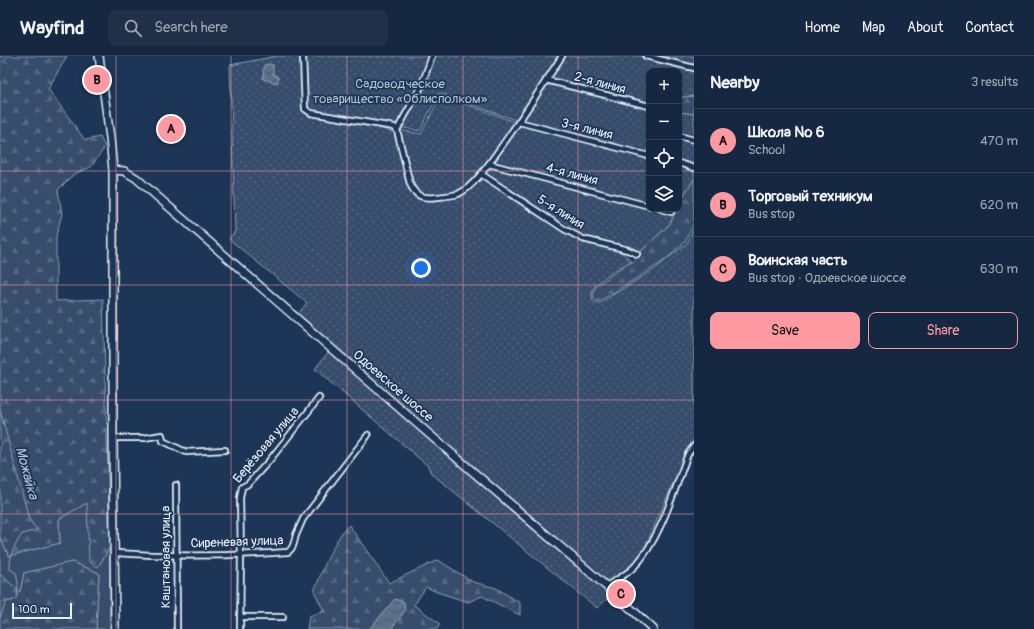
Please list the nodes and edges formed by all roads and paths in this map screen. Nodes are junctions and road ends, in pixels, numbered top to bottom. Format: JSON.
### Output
{"nodes":[{"id":1,"x":99,"y":56,"type":"edge"},
{"id":2,"x":303,"y":56,"type":"edge"},
{"id":3,"x":432,"y":56,"type":"edge"},
{"id":4,"x":562,"y":56,"type":"edge"},
{"id":5,"x":646,"y":56,"type":"edge"},
{"id":6,"x":694,"y":68,"type":"edge"},
{"id":7,"x":546,"y":80,"type":"junction"},
{"id":8,"x":646,"y":105,"type":"edge"},
{"id":9,"x":519,"y":122,"type":"junction"},
{"id":10,"x":397,"y":130,"type":"junction"},
{"id":11,"x":682,"y":137,"type":"edge"},
{"id":12,"x":694,"y":140,"type":"edge"},
{"id":13,"x":646,"y":155,"type":"edge"},
{"id":14,"x":489,"y":164,"type":"junction"},
{"id":15,"x":682,"y":164,"type":"edge"},
{"id":16,"x":694,"y":168,"type":"edge"},
{"id":17,"x":113,"y":170,"type":"junction"},
{"id":18,"x":481,"y":174,"type":"junction"},
{"id":19,"x":646,"y":205,"type":"edge"},
{"id":20,"x":637,"y":254,"type":"dead end"},
{"id":21,"x":319,"y":398,"type":"dead end"},
{"id":22,"x":368,"y":434,"type":"dead end"},
{"id":23,"x":113,"y":438,"type":"junction"},
{"id":24,"x":694,"y":446,"type":"edge"},
{"id":25,"x":225,"y":450,"type":"dead end"},
{"id":26,"x":176,"y":485,"type":"dead end"},
{"id":27,"x":115,"y":553,"type":"junction"},
{"id":28,"x":177,"y":555,"type":"junction"},
{"id":29,"x":241,"y":555,"type":"junction"},
{"id":30,"x":606,"y":586,"type":"junction"},
{"id":31,"x":283,"y":617,"type":"dead end"},
{"id":32,"x":240,"y":618,"type":"junction"},
{"id":33,"x":115,"y":629,"type":"edge"},
{"id":34,"x":177,"y":629,"type":"edge"},
{"id":35,"x":240,"y":629,"type":"edge"},
{"id":36,"x":653,"y":629,"type":"edge"}],
"edges":[{"from":1,"to":17,"type":"main road"},
{"from":2,"to":10,"type":"street"},
{"from":3,"to":10,"type":"street"},
{"from":4,"to":7,"type":"street"},
{"from":5,"to":6,"type":"street"},
{"from":7,"to":8,"type":"street","name":"2-я линия"},
{"from":7,"to":9,"type":"street"},
{"from":9,"to":13,"type":"street","name":"3-я линия"},
{"from":9,"to":14,"type":"street"},
{"from":10,"to":18,"type":"street"},
{"from":11,"to":12,"type":"street"},
{"from":14,"to":18,"type":"street"},
{"from":14,"to":19,"type":"street","name":"4-я линия"},
{"from":15,"to":16,"type":"street"},
{"from":17,"to":23,"type":"main road"},
{"from":17,"to":30,"type":"main road","name":"Одоевское шоссе"},
{"from":18,"to":20,"type":"street","name":"5-я линия"},
{"from":21,"to":29,"type":"street","name":"Берёзовая улица"},
{"from":22,"to":29,"type":"street","name":"Сиреневая улица"},
{"from":23,"to":25,"type":"street"},
{"from":23,"to":27,"type":"main road"},
{"from":24,"to":30,"type":"street"},
{"from":26,"to":28,"type":"street","name":"Каштановая улица"},
{"from":27,"to":28,"type":"street","name":"Сиреневая улица"},
{"from":27,"to":33,"type":"main road"},
{"from":28,"to":29,"type":"street","name":"Сиреневая улица"},
{"from":28,"to":34,"type":"street","name":"Каштановая улица"},
{"from":29,"to":32,"type":"street","name":"Берёзовая улица"},
{"from":30,"to":36,"type":"main road","name":"Одоевское шоссе"},
{"from":31,"to":32,"type":"street"},
{"from":32,"to":35,"type":"street","name":"Берёзовая улица"}]}
